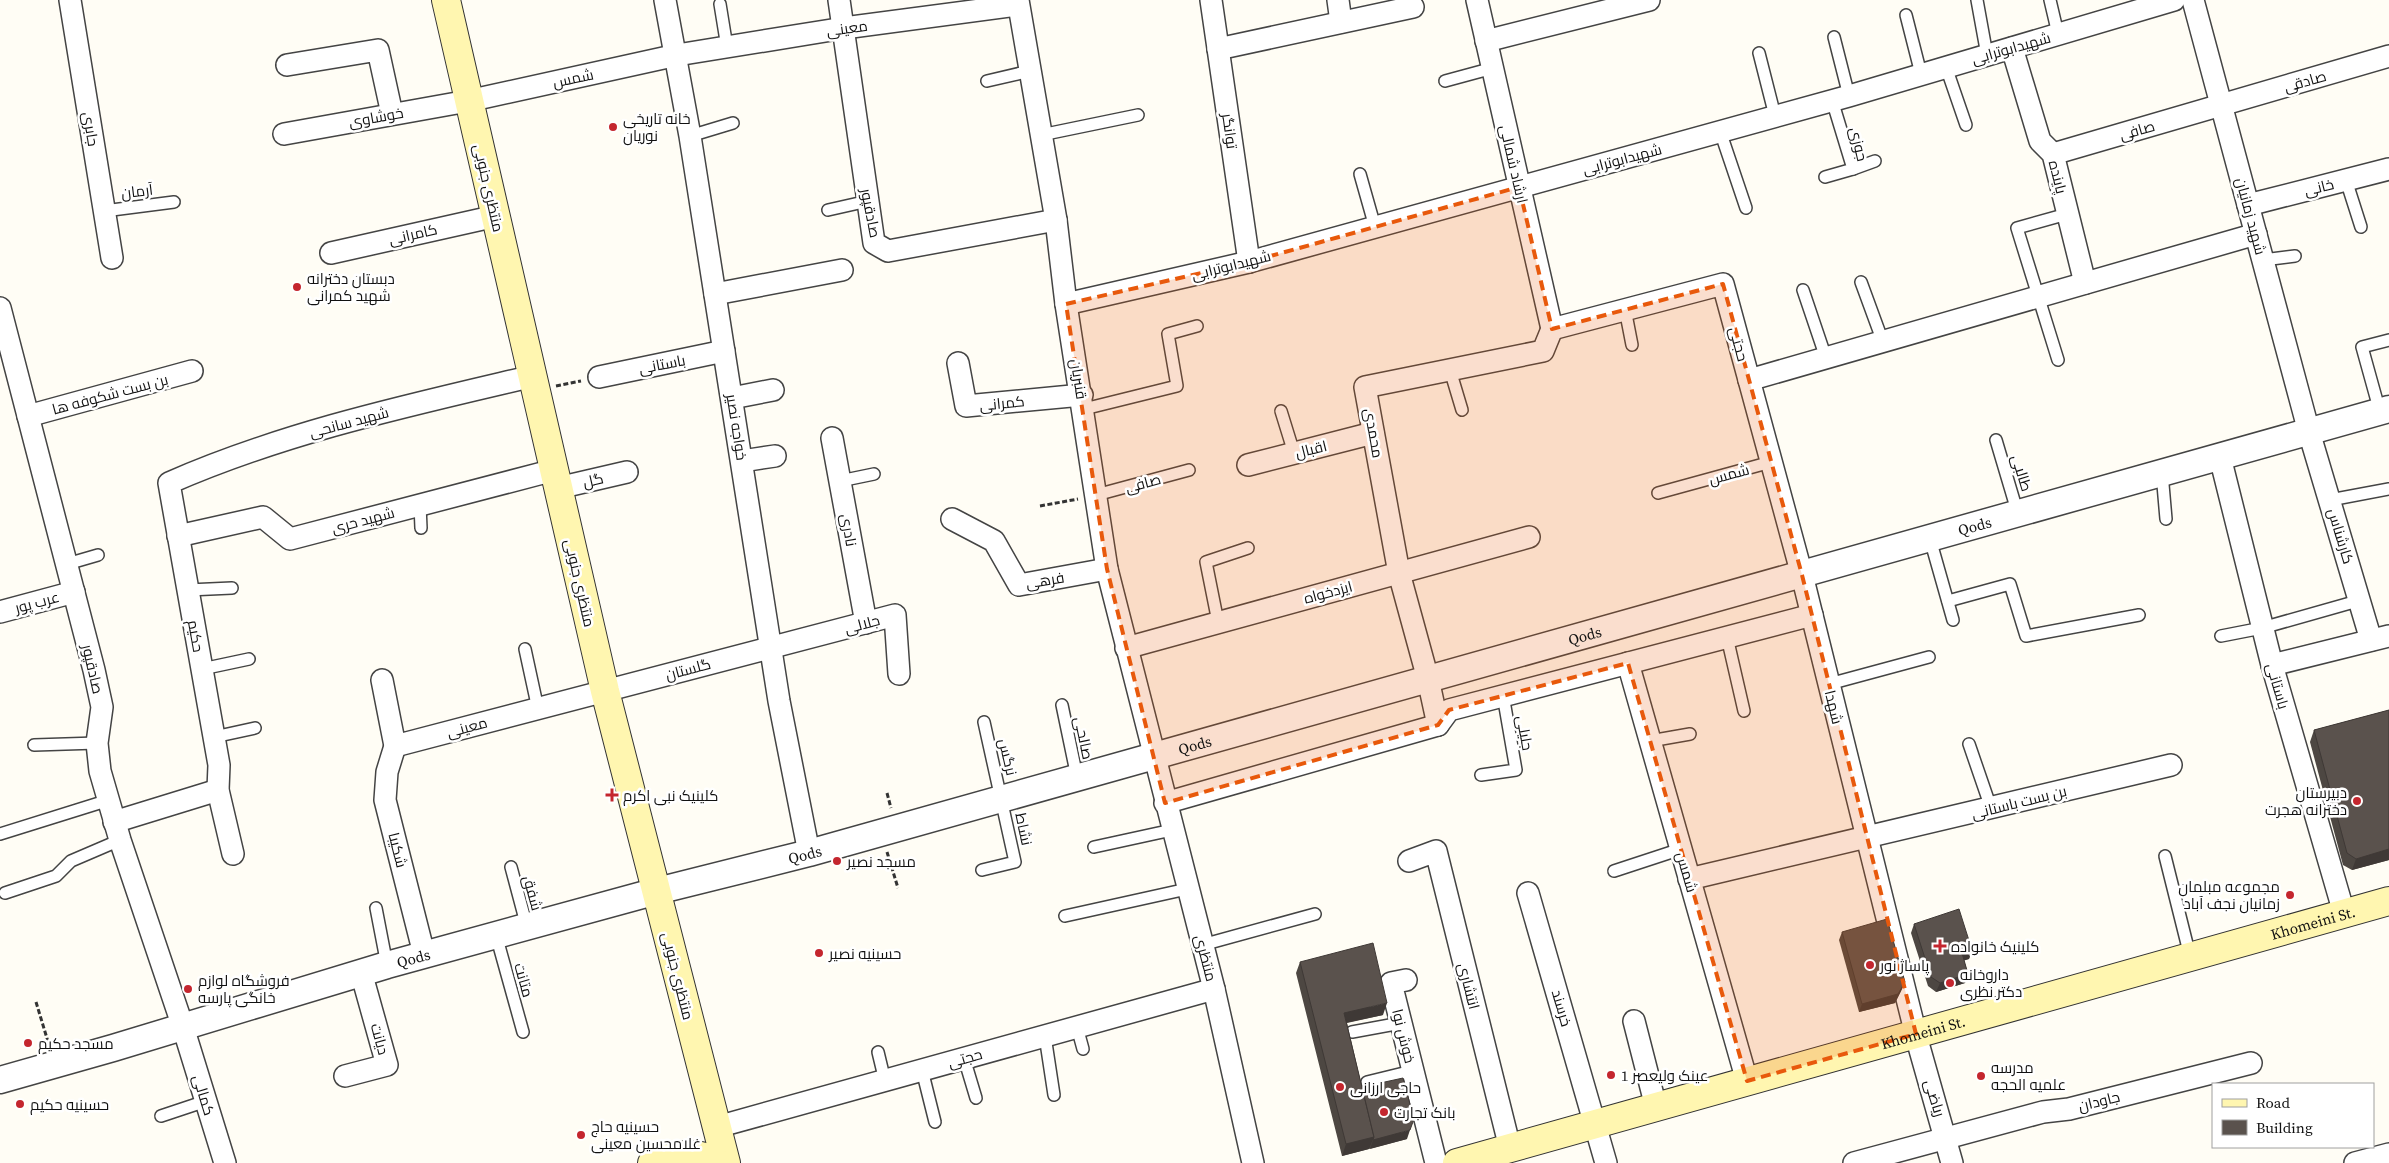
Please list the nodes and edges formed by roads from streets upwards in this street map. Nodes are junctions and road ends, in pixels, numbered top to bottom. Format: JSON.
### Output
{"nodes":[{"id":1,"x":70,"y":0,"type":"edge"},
{"id":2,"x":446,"y":0,"type":"edge"},
{"id":3,"x":665,"y":0,"type":"edge"},
{"id":4,"x":839,"y":0,"type":"edge"},
{"id":5,"x":1211,"y":0,"type":"edge"},
{"id":6,"x":1338,"y":0,"type":"edge"},
{"id":7,"x":1477,"y":0,"type":"edge"},
{"id":8,"x":1649,"y":0,"type":"edge"},
{"id":9,"x":2174,"y":0,"type":"edge"},
{"id":10,"x":2193,"y":0,"type":"edge"},
{"id":11,"x":1018,"y":3,"type":"edge"},
{"id":12,"x":1414,"y":7,"type":"dead end"},
{"id":13,"x":1341,"y":22,"type":"junction"},
{"id":14,"x":844,"y":28,"type":"junction"},
{"id":15,"x":1486,"y":41,"type":"junction"},
{"id":16,"x":2012,"y":48,"type":"junction"},
{"id":17,"x":1218,"y":49,"type":"junction"},
{"id":18,"x":677,"y":55,"type":"junction"},
{"id":19,"x":2389,"y":56,"type":"edge"},
{"id":20,"x":287,"y":66,"type":"dead end"},
{"id":21,"x":468,"y":101,"type":"junction"},
{"id":22,"x":2221,"y":105,"type":"junction"},
{"id":23,"x":392,"y":114,"type":"junction"},
{"id":24,"x":284,"y":134,"type":"dead end"},
{"id":25,"x":2053,"y":154,"type":"junction"},
{"id":26,"x":2389,"y":169,"type":"edge"},
{"id":27,"x":1520,"y":187,"type":"junction"},
{"id":28,"x":2248,"y":205,"type":"junction"},
{"id":29,"x":496,"y":216,"type":"junction"},
{"id":30,"x":1056,"y":220,"type":"junction"},
{"id":31,"x":2256,"y":234,"type":"junction"},
{"id":32,"x":331,"y":253,"type":"dead end"},
{"id":33,"x":112,"y":258,"type":"dead end"},
{"id":34,"x":1249,"y":262,"type":"junction"},
{"id":35,"x":842,"y":270,"type":"dead end"},
{"id":36,"x":2085,"y":283,"type":"junction"},
{"id":37,"x":716,"y":294,"type":"junction"},
{"id":38,"x":1066,"y":304,"type":"junction"},
{"id":39,"x":1,"y":315,"type":"edge"},
{"id":40,"x":1552,"y":329,"type":"junction"},
{"id":41,"x":724,"y":351,"type":"junction"},
{"id":42,"x":958,"y":363,"type":"dead end"},
{"id":43,"x":192,"y":371,"type":"dead end"},
{"id":44,"x":599,"y":377,"type":"road end"},
{"id":45,"x":1749,"y":380,"type":"junction"},
{"id":46,"x":534,"y":383,"type":"junction"},
{"id":47,"x":773,"y":390,"type":"dead end"},
{"id":48,"x":732,"y":398,"type":"junction"},
{"id":49,"x":1083,"y":402,"type":"junction"},
{"id":50,"x":2384,"y":411,"type":"edge"},
{"id":51,"x":28,"y":416,"type":"junction"},
{"id":52,"x":2310,"y":432,"type":"junction"},
{"id":53,"x":1373,"y":433,"type":"junction"},
{"id":54,"x":832,"y":438,"type":"dead end"},
{"id":55,"x":775,"y":456,"type":"dead end"},
{"id":56,"x":2220,"y":457,"type":"junction"},
{"id":57,"x":742,"y":461,"type":"junction"},
{"id":58,"x":1248,"y":465,"type":"dead end"},
{"id":59,"x":627,"y":472,"type":"dead end"},
{"id":60,"x":556,"y":479,"type":"junction"},
{"id":61,"x":169,"y":483,"type":"joint"},
{"id":62,"x":952,"y":519,"type":"dead end"},
{"id":63,"x":178,"y":536,"type":"junction"},
{"id":64,"x":1529,"y":537,"type":"dead end"},
{"id":65,"x":1107,"y":569,"type":"junction"},
{"id":66,"x":1399,"y":573,"type":"junction"},
{"id":67,"x":1802,"y":575,"type":"junction"},
{"id":68,"x":74,"y":592,"type":"junction"},
{"id":69,"x":0,"y":612,"type":"edge"},
{"id":70,"x":1812,"y":615,"type":"junction"},
{"id":71,"x":866,"y":623,"type":"junction"},
{"id":72,"x":2380,"y":638,"type":"edge"},
{"id":73,"x":771,"y":648,"type":"junction"},
{"id":74,"x":1126,"y":648,"type":"junction"},
{"id":75,"x":1628,"y":663,"type":"junction"},
{"id":76,"x":2272,"y":665,"type":"junction"},
{"id":77,"x":899,"y":674,"type":"dead end"},
{"id":78,"x":1428,"y":679,"type":"junction"},
{"id":79,"x":382,"y":680,"type":"dead end"},
{"id":80,"x":604,"y":691,"type":"junction"},
{"id":81,"x":1438,"y":726,"type":"junction"},
{"id":82,"x":395,"y":746,"type":"junction"},
{"id":83,"x":1153,"y":755,"type":"junction"},
{"id":84,"x":2171,"y":765,"type":"dead end"},
{"id":85,"x":218,"y":790,"type":"junction"},
{"id":86,"x":1165,"y":803,"type":"junction"},
{"id":87,"x":117,"y":831,"type":"junction"},
{"id":88,"x":1867,"y":839,"type":"junction"},
{"id":89,"x":809,"y":853,"type":"junction"},
{"id":90,"x":233,"y":854,"type":"dead end"},
{"id":91,"x":1409,"y":861,"type":"dead end"},
{"id":92,"x":1689,"y":879,"type":"junction"},
{"id":93,"x":657,"y":891,"type":"junction"},
{"id":94,"x":1528,"y":893,"type":"dead end"},
{"id":95,"x":2389,"y":901,"type":"edge"},
{"id":96,"x":2344,"y":913,"type":"junction"},
{"id":97,"x":424,"y":954,"type":"junction"},
{"id":98,"x":361,"y":972,"type":"junction"},
{"id":99,"x":1406,"y":980,"type":"dead end"},
{"id":100,"x":1214,"y":989,"type":"junction"},
{"id":101,"x":1634,"y":1021,"type":"dead end"},
{"id":102,"x":183,"y":1027,"type":"junction"},
{"id":103,"x":1916,"y":1034,"type":"junction"},
{"id":104,"x":2251,"y":1062,"type":"dead end"},
{"id":105,"x":345,"y":1076,"type":"dead end"},
{"id":106,"x":0,"y":1080,"type":"edge"},
{"id":107,"x":1747,"y":1081,"type":"junction"},
{"id":108,"x":1656,"y":1107,"type":"junction"},
{"id":109,"x":1595,"y":1124,"type":"junction"},
{"id":110,"x":717,"y":1127,"type":"junction"},
{"id":111,"x":1946,"y":1137,"type":"junction"},
{"id":112,"x":1510,"y":1148,"type":"junction"},
{"id":113,"x":2389,"y":1154,"type":"edge"},
{"id":114,"x":225,"y":1163,"type":"edge"},
{"id":115,"x":652,"y":1163,"type":"edge"},
{"id":116,"x":717,"y":1163,"type":"edge"},
{"id":117,"x":726,"y":1163,"type":"edge"},
{"id":118,"x":1253,"y":1163,"type":"edge"},
{"id":119,"x":1436,"y":1163,"type":"edge"},
{"id":120,"x":1457,"y":1163,"type":"edge"},
{"id":121,"x":1606,"y":1163,"type":"edge"},
{"id":122,"x":1854,"y":1163,"type":"edge"},
{"id":123,"x":1952,"y":1163,"type":"edge"},
{"id":124,"x":2355,"y":1163,"type":"edge"}],
"edges":[{"from":1,"to":33,"type":"street","name":"جابری"},
{"from":2,"to":21,"type":"main road","name":"منتظری جنوبی"},
{"from":3,"to":18,"type":"street","name":"خواجه نصیر"},
{"from":4,"to":14,"type":"street","name":"صادقپور"},
{"from":5,"to":17,"type":"street","name":"توانگر"},
{"from":6,"to":13,"type":"street"},
{"from":7,"to":15,"type":"street","name":"ارشاد شمالی"},
{"from":8,"to":15,"type":"street"},
{"from":9,"to":16,"type":"street","name":"شهیدابوترابی"},
{"from":10,"to":22,"type":"street","name":"شهید زمانیان"},
{"from":11,"to":14,"type":"street","name":"معینی"},
{"from":11,"to":30,"type":"street","name":"قنبریان"},
{"from":12,"to":13,"type":"street"},
{"from":13,"to":17,"type":"street"},
{"from":14,"to":18,"type":"street","name":"معینی"},
{"from":14,"to":30,"type":"street","name":"صادقپور"},
{"from":15,"to":27,"type":"street","name":"ارشاد شمالی"},
{"from":16,"to":25,"type":"street","name":"پاینده"},
{"from":16,"to":27,"type":"street","name":"شهیدابوترابی"},
{"from":17,"to":34,"type":"street","name":"توانگر"},
{"from":18,"to":21,"type":"street","name":"شمس"},
{"from":18,"to":37,"type":"street","name":"خواجه نصیر"},
{"from":19,"to":22,"type":"street","name":"صادقی"},
{"from":20,"to":23,"type":"street"},
{"from":21,"to":23,"type":"street","name":"خوشاوی"},
{"from":21,"to":29,"type":"main road","name":"منتظری جنوبی"},
{"from":22,"to":25,"type":"street","name":"صافی"},
{"from":22,"to":28,"type":"street","name":"شهید زمانیان"},
{"from":23,"to":24,"type":"street","name":"خوشاوی"},
{"from":25,"to":36,"type":"street","name":"پاینده"},
{"from":26,"to":28,"type":"street","name":"خانی"},
{"from":27,"to":34,"type":"street","name":"شهیدابوترابی"},
{"from":27,"to":40,"type":"street","name":"ارشاد شمالی"},
{"from":28,"to":31,"type":"street","name":"شهید زمانیان"},
{"from":29,"to":32,"type":"street","name":"کامرانی"},
{"from":29,"to":46,"type":"main road","name":"منتظری جنوبی"},
{"from":30,"to":38,"type":"street","name":"قنبریان"},
{"from":31,"to":36,"type":"street"},
{"from":31,"to":52,"type":"street","name":"شهید زمانیان"},
{"from":34,"to":38,"type":"street","name":"شهیدابوترابی"},
{"from":35,"to":37,"type":"street"},
{"from":36,"to":45,"type":"street"},
{"from":37,"to":41,"type":"street","name":"خواجه نصیر"},
{"from":38,"to":49,"type":"street","name":"قنبریان"},
{"from":39,"to":51,"type":"street","name":"صادقپور"},
{"from":40,"to":45,"type":"street","name":"حجتی"},
{"from":40,"to":53,"type":"street","name":"محمدی"},
{"from":41,"to":44,"type":"street","name":"باستانی"},
{"from":41,"to":48,"type":"street","name":"خواجه نصیر"},
{"from":42,"to":49,"type":"street","name":"کمرانی"},
{"from":43,"to":51,"type":"street","name":"بن بست شکوفه ها"},
{"from":45,"to":67,"type":"street","name":"حجتی"},
{"from":46,"to":60,"type":"main road","name":"منتظری جنوبی"},
{"from":46,"to":61,"type":"street","name":"شهید سانحی"},
{"from":47,"to":48,"type":"street"},
{"from":48,"to":57,"type":"street","name":"خواجه نصیر"},
{"from":49,"to":65,"type":"street","name":"قنبریان"},
{"from":50,"to":52,"type":"street","name":"Qods"},
{"from":51,"to":68,"type":"street","name":"صادقپور"},
{"from":52,"to":56,"type":"street","name":"Qods"},
{"from":52,"to":72,"type":"street","name":"کارشناس"},
{"from":53,"to":58,"type":"street","name":"اقبال"},
{"from":53,"to":66,"type":"street","name":"محمدی"},
{"from":54,"to":71,"type":"street","name":"نادری"},
{"from":55,"to":57,"type":"street"},
{"from":56,"to":67,"type":"street","name":"Qods"},
{"from":56,"to":76,"type":"street","name":"باستانی"},
{"from":57,"to":73,"type":"street","name":"خواجه نصیر"},
{"from":59,"to":60,"type":"street","name":"گل"},
{"from":60,"to":63,"type":"street","name":"شهید حری"},
{"from":60,"to":80,"type":"main road","name":"منتظری جنوبی"},
{"from":61,"to":63,"type":"street","name":"حکیم"},
{"from":62,"to":65,"type":"street","name":"فرهی"},
{"from":63,"to":85,"type":"street","name":"حکیم"},
{"from":64,"to":66,"type":"street","name":"ایزدخواه"},
{"from":65,"to":74,"type":"street","name":"قنبریان"},
{"from":66,"to":74,"type":"street","name":"ایزدخواه"},
{"from":66,"to":78,"type":"street","name":"محمدی"},
{"from":67,"to":70,"type":"street","name":"شهدا"},
{"from":67,"to":78,"type":"street","name":"Qods"},
{"from":68,"to":69,"type":"street","name":"عرب پور"},
{"from":68,"to":87,"type":"street","name":"صادقپور"},
{"from":70,"to":75,"type":"street"},
{"from":70,"to":88,"type":"street","name":"شهدا"},
{"from":71,"to":73,"type":"street","name":"جلالی"},
{"from":71,"to":77,"type":"street","name":"جلالی"},
{"from":72,"to":76,"type":"street","name":"کارشناس"},
{"from":73,"to":80,"type":"street","name":"گلستان"},
{"from":73,"to":89,"type":"street","name":"خواجه نصیر"},
{"from":74,"to":83,"type":"street","name":"قنبریان"},
{"from":75,"to":81,"type":"street"},
{"from":75,"to":92,"type":"street","name":"شمس"},
{"from":76,"to":96,"type":"street","name":"باستانی"},
{"from":78,"to":81,"type":"street","name":"محمدی"},
{"from":78,"to":83,"type":"street","name":"Qods"},
{"from":79,"to":82,"type":"street"},
{"from":80,"to":82,"type":"street","name":"معینی"},
{"from":80,"to":93,"type":"main road","name":"منتظری جنوبی"},
{"from":81,"to":86,"type":"street"},
{"from":82,"to":97,"type":"street","name":"شکیبا"},
{"from":83,"to":86,"type":"street","name":"منتظری"},
{"from":83,"to":89,"type":"street","name":"Qods"},
{"from":84,"to":88,"type":"street","name":"بن بست باستانی"},
{"from":85,"to":87,"type":"street"},
{"from":85,"to":90,"type":"street","name":"حکیم"},
{"from":86,"to":100,"type":"street","name":"منتظری"},
{"from":87,"to":102,"type":"street","name":"صادقپور"},
{"from":88,"to":92,"type":"street"},
{"from":88,"to":103,"type":"street","name":"شهدا"},
{"from":89,"to":93,"type":"street","name":"Qods"},
{"from":91,"to":112,"type":"street","name":"انتشاری"},
{"from":92,"to":107,"type":"street","name":"شمس"},
{"from":93,"to":97,"type":"street","name":"Qods"},
{"from":93,"to":110,"type":"main road","name":"منتظری جنوبی"},
{"from":94,"to":109,"type":"street","name":"خرسند"},
{"from":95,"to":96,"type":"main road","name":"Khomeini St."},
{"from":96,"to":103,"type":"main road","name":"Khomeini St."},
{"from":97,"to":98,"type":"street","name":"Qods"},
{"from":98,"to":102,"type":"street","name":"Qods"},
{"from":98,"to":105,"type":"street","name":"دیانت"},
{"from":99,"to":119,"type":"street","name":"خوش نوا"},
{"from":100,"to":110,"type":"street","name":"حجتی"},
{"from":100,"to":118,"type":"street","name":"منتظری"},
{"from":101,"to":108,"type":"street"},
{"from":102,"to":106,"type":"street","name":"Qods"},
{"from":102,"to":114,"type":"street","name":"کمالی"},
{"from":103,"to":107,"type":"main road","name":"Khomeini St."},
{"from":103,"to":111,"type":"street","name":"ریاضی"},
{"from":104,"to":111,"type":"street","name":"جاودان"},
{"from":107,"to":108,"type":"main road","name":"Khomeini St."},
{"from":108,"to":109,"type":"main road","name":"Khomeini St."},
{"from":109,"to":112,"type":"main road","name":"Khomeini St."},
{"from":109,"to":121,"type":"street","name":"خرسند"},
{"from":110,"to":117,"type":"main road","name":"منتظری جنوبی"},
{"from":111,"to":122,"type":"street","name":"جاودان"},
{"from":111,"to":123,"type":"street","name":"ریاضی"},
{"from":112,"to":120,"type":"main road","name":"Khomeini St."},
{"from":113,"to":124,"type":"street"},
{"from":115,"to":116,"type":"main road"}]}
